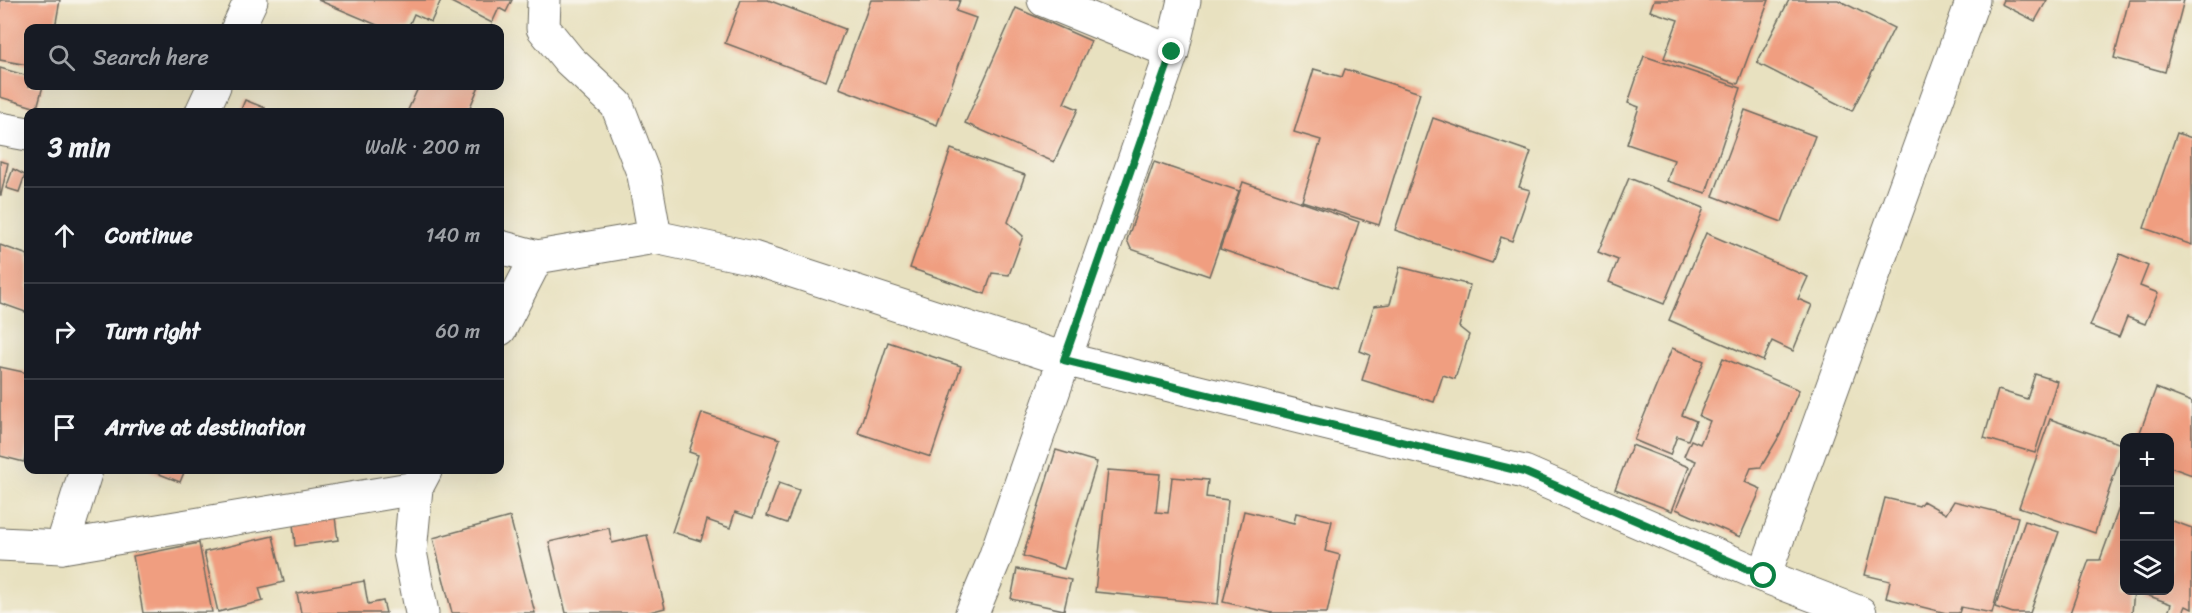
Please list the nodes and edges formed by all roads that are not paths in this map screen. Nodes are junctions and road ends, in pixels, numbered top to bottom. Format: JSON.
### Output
{"nodes":[{"id":1,"x":251,"y":0,"type":"edge"},
{"id":2,"x":544,"y":0,"type":"edge"},
{"id":3,"x":1044,"y":0,"type":"edge"},
{"id":4,"x":1184,"y":0,"type":"edge"},
{"id":5,"x":1973,"y":0,"type":"edge"},
{"id":6,"x":240,"y":24,"type":"edge"},
{"id":7,"x":1172,"y":52,"type":"junction"},
{"id":8,"x":212,"y":90,"type":"edge"},
{"id":9,"x":204,"y":108,"type":"edge"},
{"id":10,"x":0,"y":129,"type":"edge"},
{"id":11,"x":24,"y":133,"type":"edge"},
{"id":12,"x":655,"y":237,"type":"junction"},
{"id":13,"x":504,"y":248,"type":"edge"},
{"id":14,"x":537,"y":257,"type":"junction"},
{"id":15,"x":504,"y":321,"type":"edge"},
{"id":16,"x":1064,"y":360,"type":"junction"},
{"id":17,"x":85,"y":474,"type":"edge"},
{"id":18,"x":421,"y":479,"type":"edge"},
{"id":19,"x":0,"y":544,"type":"edge"},
{"id":20,"x":62,"y":547,"type":"junction"},
{"id":21,"x":1764,"y":576,"type":"junction"},
{"id":22,"x":422,"y":613,"type":"edge"},
{"id":23,"x":972,"y":613,"type":"edge"},
{"id":24,"x":1860,"y":613,"type":"edge"}],
"edges":[{"from":1,"to":6,"type":"street"},
{"from":2,"to":12,"type":"street"},
{"from":3,"to":7,"type":"street"},
{"from":4,"to":7,"type":"street"},
{"from":5,"to":21,"type":"street"},
{"from":7,"to":16,"type":"street"},
{"from":8,"to":9,"type":"street"},
{"from":10,"to":11,"type":"street"},
{"from":12,"to":14,"type":"street"},
{"from":12,"to":16,"type":"street"},
{"from":13,"to":14,"type":"street"},
{"from":14,"to":15,"type":"street"},
{"from":16,"to":21,"type":"street"},
{"from":16,"to":23,"type":"street"},
{"from":17,"to":20,"type":"street"},
{"from":18,"to":20,"type":"street"},
{"from":18,"to":22,"type":"street"},
{"from":19,"to":20,"type":"street"},
{"from":21,"to":24,"type":"street"}]}
